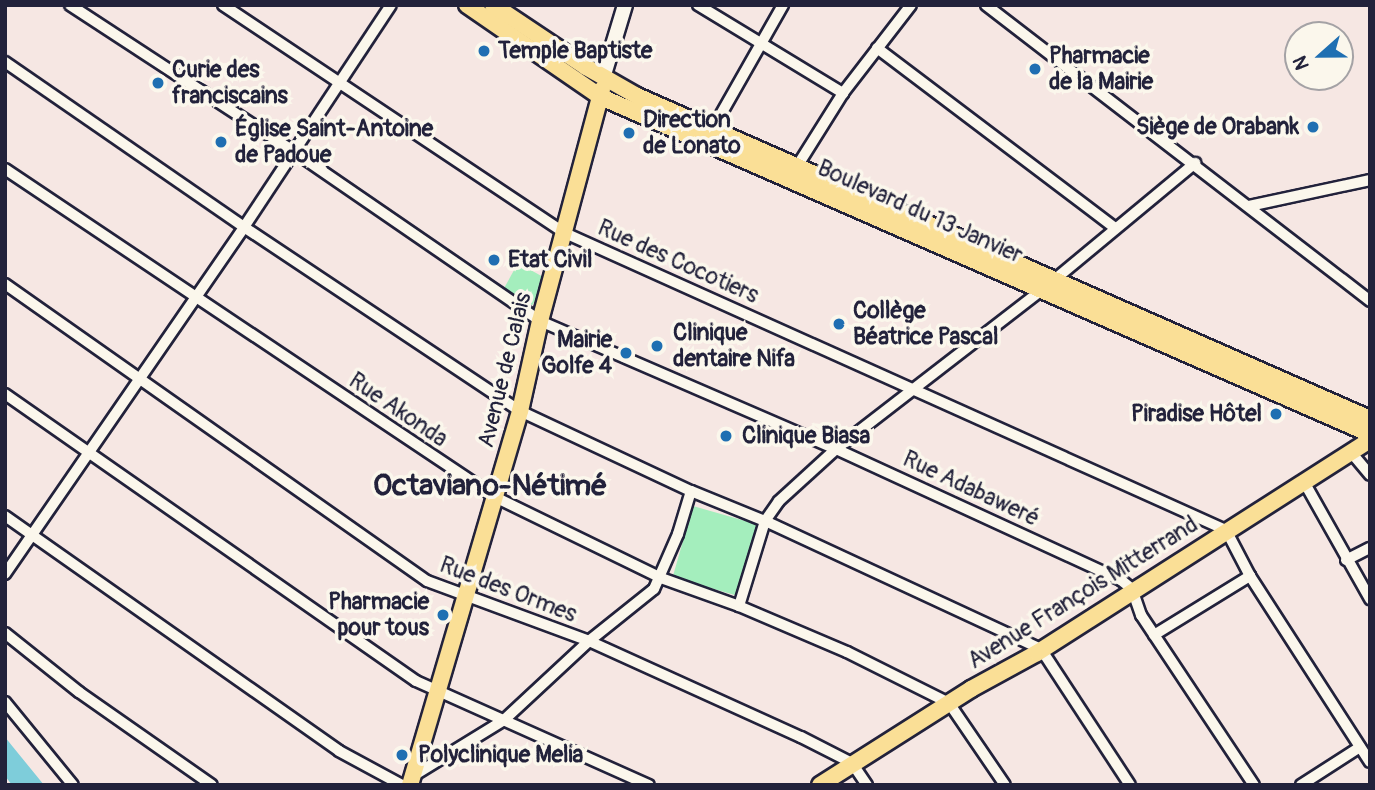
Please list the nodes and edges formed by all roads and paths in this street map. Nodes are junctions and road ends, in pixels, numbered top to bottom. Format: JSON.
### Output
{"nodes":[{"id":1,"x":70,"y":5,"type":"edge"},
{"id":2,"x":223,"y":5,"type":"edge"},
{"id":3,"x":391,"y":5,"type":"edge"},
{"id":4,"x":467,"y":5,"type":"edge"},
{"id":5,"x":493,"y":5,"type":"edge"},
{"id":6,"x":625,"y":5,"type":"edge"},
{"id":7,"x":698,"y":5,"type":"edge"},
{"id":8,"x":783,"y":5,"type":"edge"},
{"id":9,"x":911,"y":5,"type":"edge"},
{"id":10,"x":986,"y":5,"type":"edge"},
{"id":11,"x":760,"y":44,"type":"junction"},
{"id":12,"x":877,"y":48,"type":"junction"},
{"id":13,"x":5,"y":62,"type":"edge"},
{"id":14,"x":603,"y":78,"type":"junction"},
{"id":15,"x":342,"y":83,"type":"junction"},
{"id":16,"x":843,"y":93,"type":"junction"},
{"id":17,"x":601,"y":97,"type":"junction"},
{"id":18,"x":712,"y":130,"type":"junction"},
{"id":19,"x":293,"y":151,"type":"junction"},
{"id":20,"x":1195,"y":163,"type":"junction"},
{"id":21,"x":796,"y":167,"type":"junction"},
{"id":22,"x":5,"y":169,"type":"edge"},
{"id":23,"x":1370,"y":180,"type":"edge"},
{"id":24,"x":1249,"y":206,"type":"junction"},
{"id":25,"x":244,"y":227,"type":"junction"},
{"id":26,"x":1115,"y":228,"type":"junction"},
{"id":27,"x":565,"y":233,"type":"junction"},
{"id":28,"x":5,"y":284,"type":"edge"},
{"id":29,"x":1047,"y":285,"type":"junction"},
{"id":30,"x":195,"y":295,"type":"junction"},
{"id":31,"x":1370,"y":301,"type":"edge"},
{"id":32,"x":540,"y":321,"type":"junction"},
{"id":33,"x":139,"y":377,"type":"junction"},
{"id":34,"x":911,"y":389,"type":"junction"},
{"id":35,"x":5,"y":394,"type":"edge"},
{"id":36,"x":520,"y":411,"type":"junction"},
{"id":37,"x":1370,"y":419,"type":"edge"},
{"id":38,"x":1370,"y":434,"type":"edge"},
{"id":39,"x":1370,"y":440,"type":"edge"},
{"id":40,"x":836,"y":449,"type":"junction"},
{"id":41,"x":88,"y":451,"type":"junction"},
{"id":42,"x":1350,"y":451,"type":"junction"},
{"id":43,"x":1370,"y":475,"type":"edge"},
{"id":44,"x":1303,"y":480,"type":"junction"},
{"id":45,"x":691,"y":491,"type":"junction"},
{"id":46,"x":495,"y":498,"type":"junction"},
{"id":47,"x":5,"y":516,"type":"edge"},
{"id":48,"x":765,"y":521,"type":"junction"},
{"id":49,"x":1226,"y":530,"type":"junction"},
{"id":50,"x":31,"y":534,"type":"junction"},
{"id":51,"x":1370,"y":548,"type":"edge"},
{"id":52,"x":1346,"y":560,"type":"junction"},
{"id":53,"x":5,"y":574,"type":"edge"},
{"id":54,"x":1250,"y":576,"type":"junction"},
{"id":55,"x":661,"y":578,"type":"junction"},
{"id":56,"x":1132,"y":589,"type":"junction"},
{"id":57,"x":464,"y":597,"type":"junction"},
{"id":58,"x":1370,"y":599,"type":"edge"},
{"id":59,"x":739,"y":606,"type":"junction"},
{"id":60,"x":5,"y":633,"type":"edge"},
{"id":61,"x":1154,"y":635,"type":"junction"},
{"id":62,"x":589,"y":641,"type":"junction"},
{"id":63,"x":1041,"y":649,"type":"junction"},
{"id":64,"x":438,"y":692,"type":"junction"},
{"id":65,"x":5,"y":702,"type":"edge"},
{"id":66,"x":949,"y":703,"type":"junction"},
{"id":67,"x":504,"y":720,"type":"junction"},
{"id":68,"x":1360,"y":747,"type":"junction"},
{"id":69,"x":1370,"y":762,"type":"edge"},
{"id":70,"x":852,"y":763,"type":"junction"},
{"id":71,"x":408,"y":782,"type":"edge"},
{"id":72,"x":74,"y":785,"type":"edge"},
{"id":73,"x":212,"y":785,"type":"edge"},
{"id":74,"x":649,"y":785,"type":"edge"},
{"id":75,"x":820,"y":785,"type":"edge"},
{"id":76,"x":867,"y":785,"type":"edge"},
{"id":77,"x":1005,"y":785,"type":"edge"},
{"id":78,"x":1130,"y":785,"type":"edge"},
{"id":79,"x":1254,"y":785,"type":"edge"},
{"id":80,"x":1301,"y":785,"type":"edge"}],
"edges":[{"from":1,"to":19,"type":"street","name":"Rue Adabaweré"},
{"from":2,"to":15,"type":"street","name":"Rue des Cocotiers"},
{"from":3,"to":15,"type":"street"},
{"from":4,"to":17,"type":"highway","name":"Boulevard du 13 Janvier"},
{"from":5,"to":14,"type":"highway","name":"Boulevard du 13 Janvier"},
{"from":6,"to":14,"type":"main road","name":"Avenue de Calais"},
{"from":7,"to":11,"type":"street"},
{"from":8,"to":11,"type":"street"},
{"from":9,"to":12,"type":"street"},
{"from":10,"to":20,"type":"street"},
{"from":11,"to":16,"type":"street"},
{"from":11,"to":18,"type":"street"},
{"from":12,"to":16,"type":"street"},
{"from":12,"to":26,"type":"street"},
{"from":13,"to":25,"type":"street"},
{"from":14,"to":17,"type":"highway","name":"Avenue de Calais"},
{"from":14,"to":18,"type":"highway","name":"Boulevard du 13 Janvier"},
{"from":15,"to":19,"type":"street"},
{"from":15,"to":27,"type":"street","name":"Rue des Cocotiers"},
{"from":16,"to":21,"type":"street"},
{"from":17,"to":27,"type":"highway","name":"Avenue de Calais"},
{"from":17,"to":29,"type":"highway","name":"Boulevard du 13 Janvier"},
{"from":18,"to":21,"type":"highway","name":"Boulevard du 13 Janvier"},
{"from":19,"to":25,"type":"street"},
{"from":19,"to":32,"type":"street","name":"Rue Adabaweré"},
{"from":20,"to":24,"type":"street"},
{"from":20,"to":26,"type":"street"},
{"from":21,"to":29,"type":"highway","name":"Boulevard du 13 Janvier"},
{"from":22,"to":30,"type":"street","name":"Rue Akonda"},
{"from":23,"to":24,"type":"street"},
{"from":24,"to":31,"type":"street"},
{"from":25,"to":30,"type":"street"},
{"from":25,"to":36,"type":"street"},
{"from":26,"to":29,"type":"street"},
{"from":27,"to":32,"type":"highway","name":"Avenue de Calais"},
{"from":27,"to":34,"type":"street","name":"Rue des Cocotiers"},
{"from":28,"to":33,"type":"street","name":"Rue des Ormes"},
{"from":29,"to":34,"type":"street"},
{"from":29,"to":37,"type":"highway","name":"Boulevard du 13 Janvier"},
{"from":29,"to":38,"type":"highway","name":"Boulevard du 13 Janvier"},
{"from":30,"to":33,"type":"street"},
{"from":30,"to":46,"type":"street","name":"Rue Akonda"},
{"from":32,"to":36,"type":"highway","name":"Avenue de Calais"},
{"from":32,"to":40,"type":"street","name":"Rue Adabaweré"},
{"from":33,"to":41,"type":"street"},
{"from":33,"to":57,"type":"street","name":"Rue des Ormes"},
{"from":34,"to":40,"type":"street"},
{"from":34,"to":49,"type":"street","name":"Rue des Cocotiers"},
{"from":35,"to":41,"type":"street"},
{"from":36,"to":45,"type":"street"},
{"from":36,"to":46,"type":"highway","name":"Avenue de Calais"},
{"from":39,"to":42,"type":"highway","name":"Avenue François Mitterrand"},
{"from":40,"to":48,"type":"street"},
{"from":40,"to":56,"type":"street","name":"Rue Adabaweré"},
{"from":41,"to":50,"type":"street"},
{"from":41,"to":64,"type":"street"},
{"from":42,"to":43,"type":"street"},
{"from":42,"to":44,"type":"highway","name":"Avenue François Mitterrand"},
{"from":44,"to":49,"type":"highway","name":"Avenue François Mitterrand"},
{"from":44,"to":52,"type":"street"},
{"from":45,"to":48,"type":"street"},
{"from":45,"to":55,"type":"street"},
{"from":46,"to":55,"type":"street","name":"Rue Akonda"},
{"from":46,"to":57,"type":"highway","name":"Avenue de Calais"},
{"from":47,"to":50,"type":"street"},
{"from":48,"to":59,"type":"street"},
{"from":48,"to":63,"type":"street"},
{"from":49,"to":54,"type":"street"},
{"from":49,"to":56,"type":"highway","name":"Avenue François Mitterrand"},
{"from":50,"to":53,"type":"street"},
{"from":50,"to":71,"type":"street"},
{"from":51,"to":52,"type":"street"},
{"from":52,"to":58,"type":"street"},
{"from":54,"to":61,"type":"street"},
{"from":54,"to":68,"type":"street"},
{"from":55,"to":59,"type":"street","name":"Rue Akonda"},
{"from":55,"to":62,"type":"street"},
{"from":56,"to":61,"type":"street"},
{"from":56,"to":63,"type":"highway","name":"Avenue François Mitterrand"},
{"from":57,"to":62,"type":"street","name":"Rue des Ormes"},
{"from":57,"to":64,"type":"highway","name":"Avenue de Calais"},
{"from":59,"to":66,"type":"street","name":"Rue Akonda"},
{"from":60,"to":73,"type":"street"},
{"from":61,"to":79,"type":"street"},
{"from":62,"to":67,"type":"street"},
{"from":62,"to":70,"type":"street","name":"Rue des Ormes"},
{"from":63,"to":66,"type":"highway","name":"Avenue François Mitterrand"},
{"from":63,"to":78,"type":"street"},
{"from":64,"to":67,"type":"street"},
{"from":64,"to":71,"type":"highway","name":"Avenue de Calais"},
{"from":65,"to":72,"type":"street"},
{"from":66,"to":70,"type":"highway","name":"Avenue François Mitterrand"},
{"from":66,"to":77,"type":"street"},
{"from":67,"to":71,"type":"street"},
{"from":67,"to":74,"type":"street"},
{"from":68,"to":69,"type":"street"},
{"from":68,"to":80,"type":"street"},
{"from":70,"to":75,"type":"highway","name":"Avenue François Mitterrand"},
{"from":70,"to":76,"type":"street"}]}
